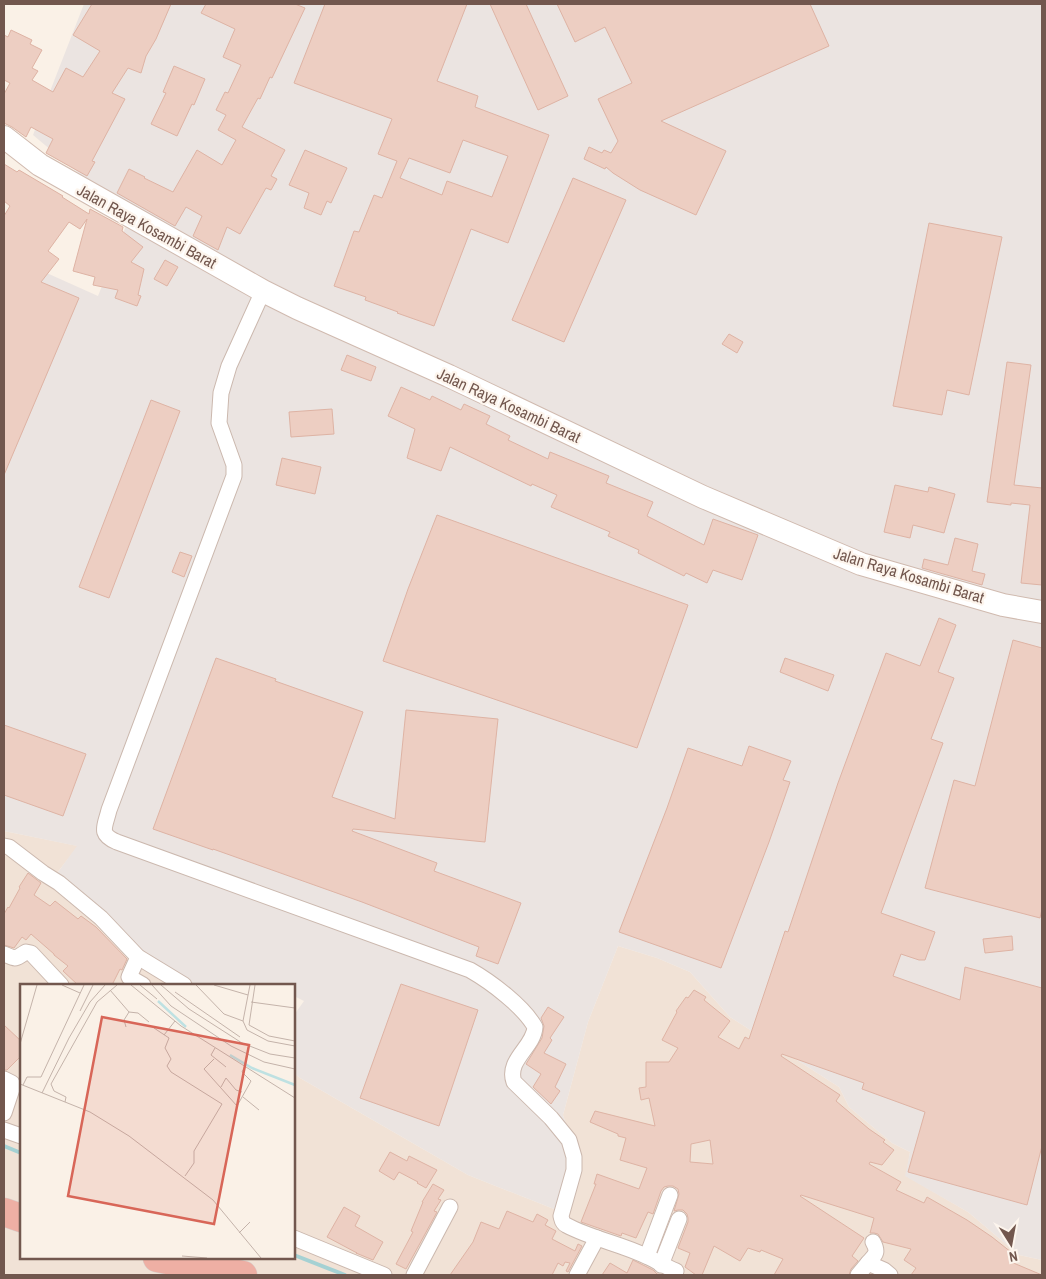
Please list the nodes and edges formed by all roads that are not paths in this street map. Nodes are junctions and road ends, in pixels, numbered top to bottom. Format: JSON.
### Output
{"nodes":[{"id":1,"x":4,"y":136,"type":"edge"},
{"id":2,"x":263,"y":291,"type":"junction"},
{"id":3,"x":1042,"y":612,"type":"edge"},
{"id":4,"x":4,"y":846,"type":"edge"},
{"id":5,"x":4,"y":954,"type":"edge"},
{"id":6,"x":138,"y":957,"type":"junction"},
{"id":7,"x":60,"y":984,"type":"edge"},
{"id":8,"x":141,"y":984,"type":"edge"},
{"id":9,"x":182,"y":984,"type":"edge"},
{"id":10,"x":4,"y":1078,"type":"edge"},
{"id":11,"x":4,"y":1114,"type":"edge"},
{"id":12,"x":4,"y":1130,"type":"edge"},
{"id":13,"x":20,"y":1136,"type":"edge"},
{"id":14,"x":670,"y":1195,"type":"dead end"},
{"id":15,"x":450,"y":1207,"type":"dead end"},
{"id":16,"x":4,"y":1212,"type":"edge"},
{"id":17,"x":20,"y":1218,"type":"edge"},
{"id":18,"x":679,"y":1219,"type":"dead end"},
{"id":19,"x":295,"y":1238,"type":"edge"},
{"id":20,"x":598,"y":1238,"type":"junction"},
{"id":21,"x":873,"y":1242,"type":"dead end"},
{"id":22,"x":648,"y":1256,"type":"junction"},
{"id":23,"x":144,"y":1259,"type":"edge"},
{"id":24,"x":162,"y":1259,"type":"edge"},
{"id":25,"x":661,"y":1265,"type":"junction"},
{"id":26,"x":863,"y":1269,"type":"edge"},
{"id":27,"x":676,"y":1271,"type":"dead end"},
{"id":28,"x":189,"y":1275,"type":"edge"},
{"id":29,"x":243,"y":1275,"type":"edge"},
{"id":30,"x":384,"y":1275,"type":"edge"},
{"id":31,"x":414,"y":1275,"type":"edge"},
{"id":32,"x":577,"y":1275,"type":"edge"},
{"id":33,"x":890,"y":1275,"type":"edge"}],
"edges":[{"from":1,"to":2,"type":"main road","name":"Jalan Raya Kosambi Barat"},
{"from":2,"to":3,"type":"main road","name":"Jalan Raya Kosambi Barat"},
{"from":2,"to":20,"type":"street"},
{"from":4,"to":6,"type":"street"},
{"from":5,"to":7,"type":"street"},
{"from":6,"to":8,"type":"street"},
{"from":6,"to":9,"type":"street"},
{"from":10,"to":11,"type":"street"},
{"from":12,"to":13,"type":"street"},
{"from":14,"to":22,"type":"street"},
{"from":15,"to":31,"type":"street"},
{"from":16,"to":17,"type":"highway"},
{"from":18,"to":25,"type":"street"},
{"from":19,"to":30,"type":"street"},
{"from":20,"to":22,"type":"street"},
{"from":20,"to":32,"type":"street"},
{"from":21,"to":26,"type":"street"},
{"from":22,"to":25,"type":"street"},
{"from":23,"to":28,"type":"highway"},
{"from":24,"to":29,"type":"highway"},
{"from":25,"to":27,"type":"street"},
{"from":26,"to":33,"type":"street"}]}
